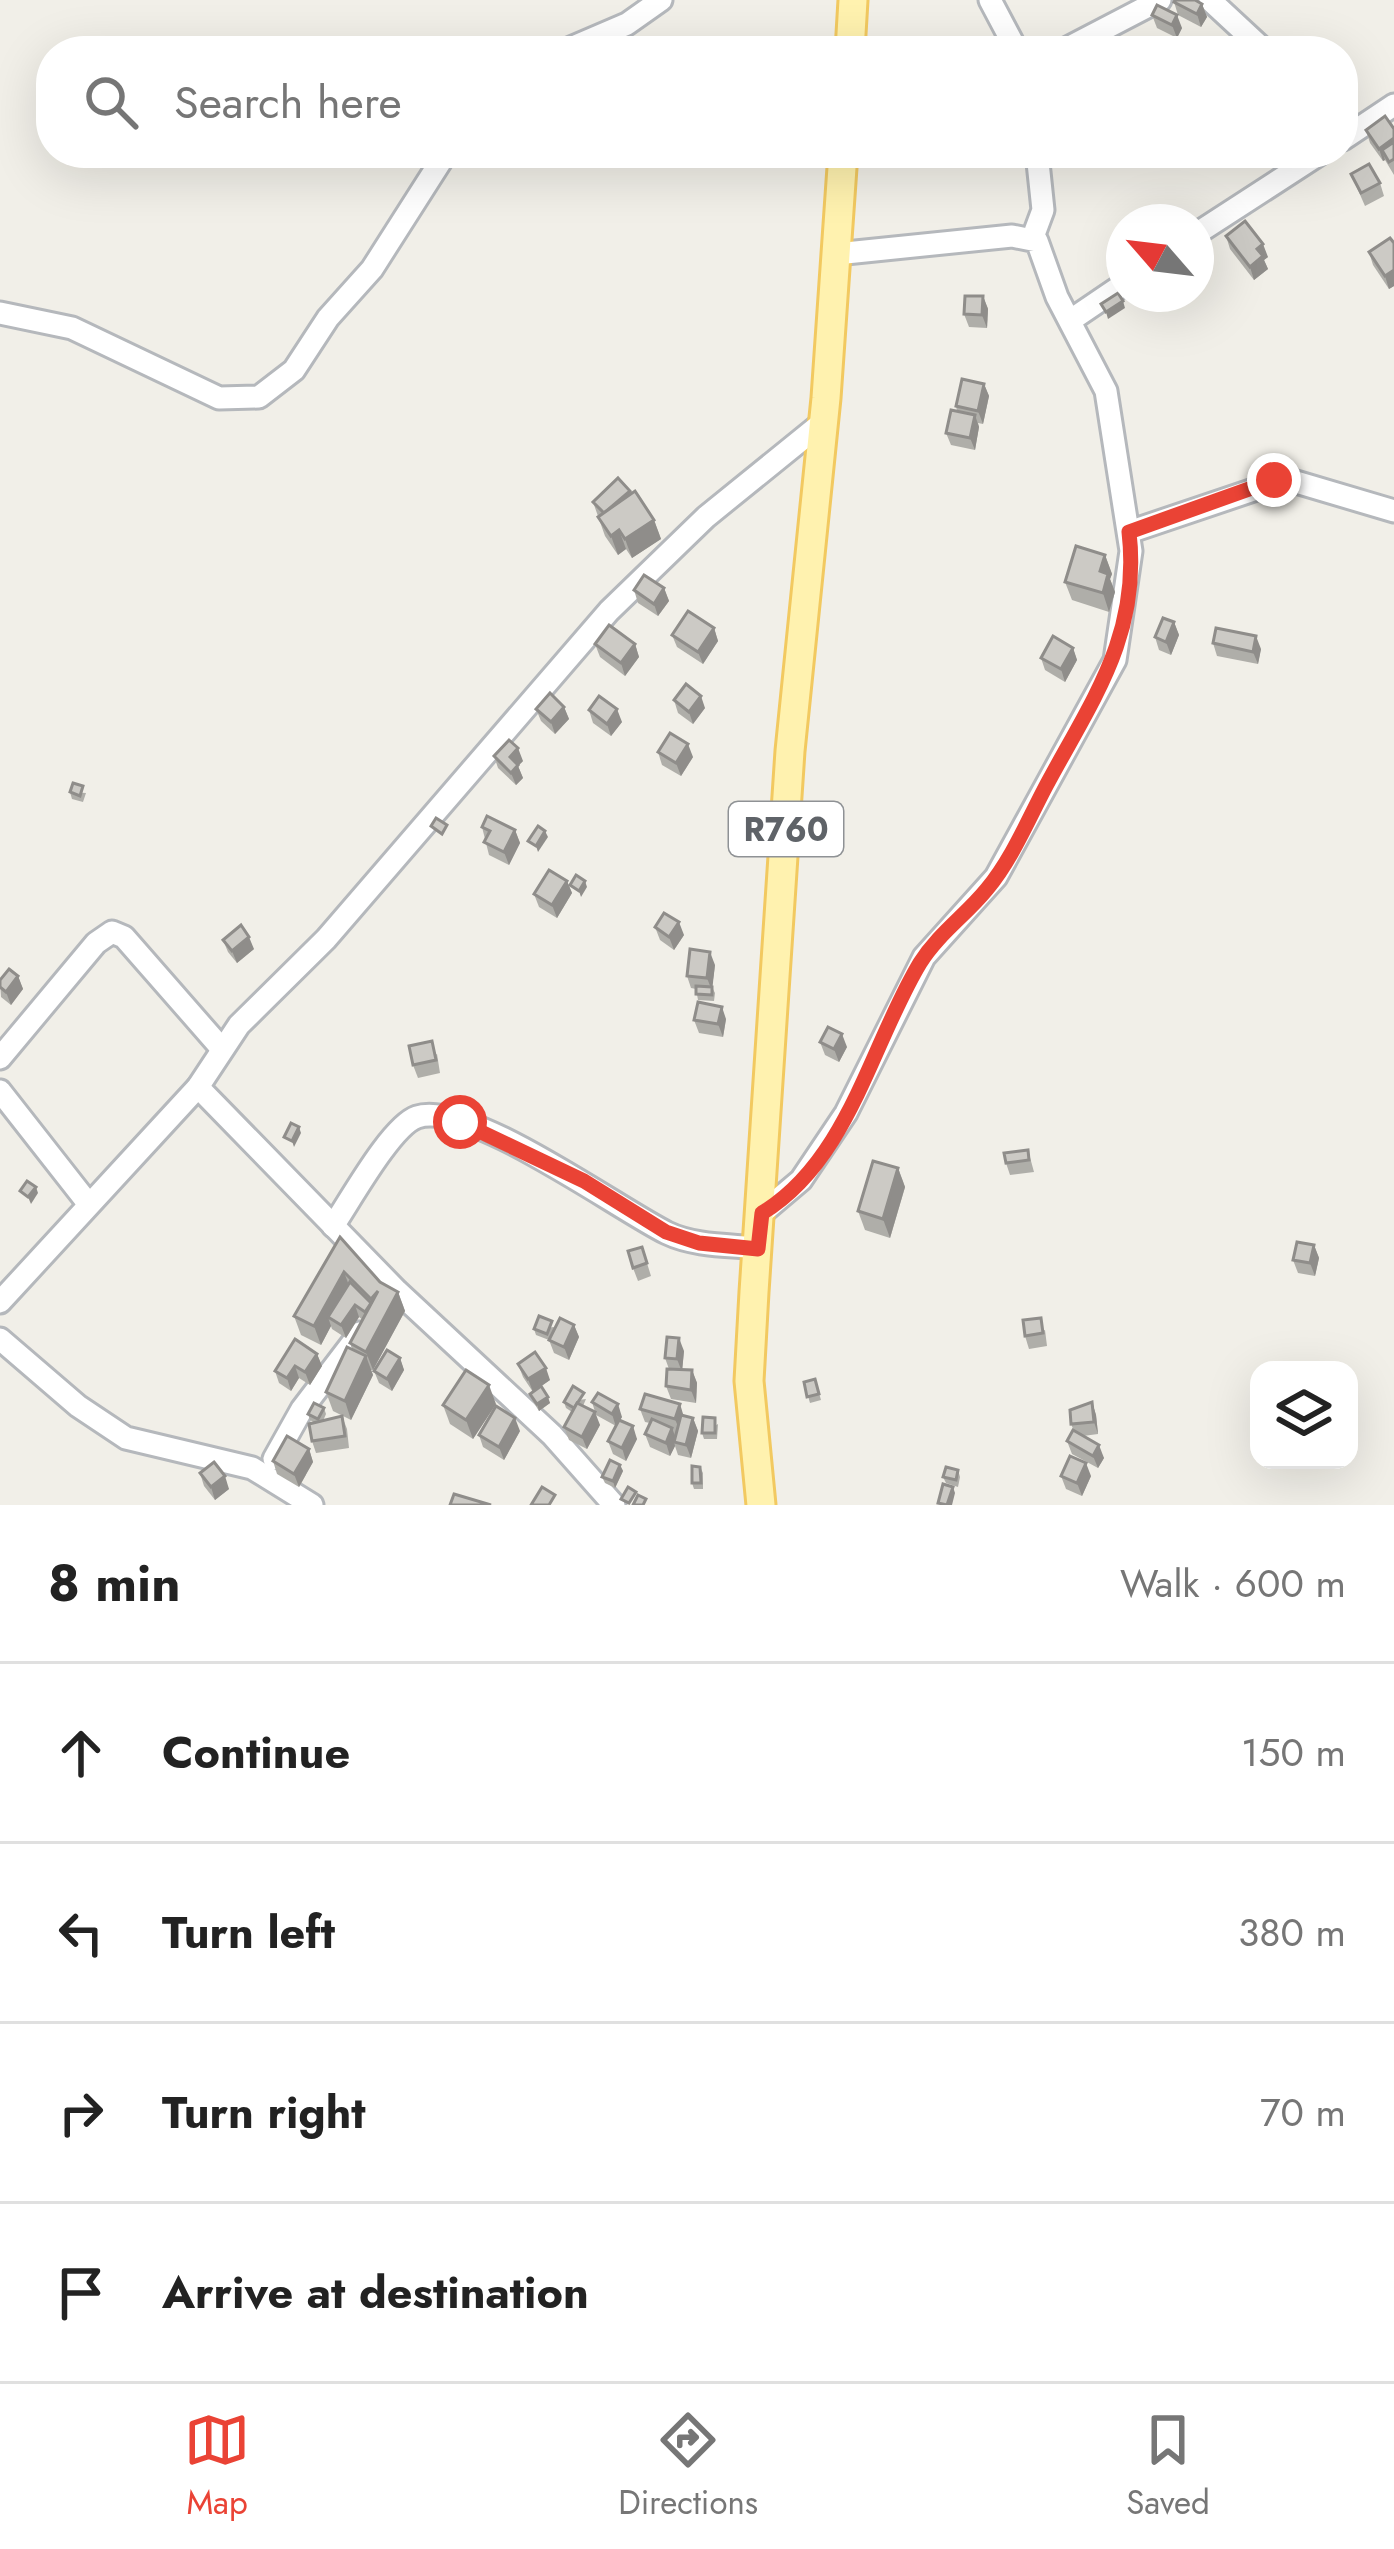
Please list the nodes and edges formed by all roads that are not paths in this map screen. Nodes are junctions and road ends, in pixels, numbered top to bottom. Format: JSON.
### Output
{"nodes":[{"id":1,"x":661,"y":0,"type":"edge"},
{"id":2,"x":854,"y":0,"type":"edge"},
{"id":3,"x":990,"y":0,"type":"edge"},
{"id":4,"x":1160,"y":0,"type":"edge"},
{"id":5,"x":1210,"y":0,"type":"edge"},
{"id":6,"x":600,"y":36,"type":"edge"},
{"id":7,"x":851,"y":36,"type":"edge"},
{"id":8,"x":1010,"y":36,"type":"edge"},
{"id":9,"x":1091,"y":36,"type":"edge"},
{"id":10,"x":1249,"y":36,"type":"edge"},
{"id":11,"x":1394,"y":105,"type":"edge"},
{"id":12,"x":1358,"y":127,"type":"edge"},
{"id":13,"x":436,"y":168,"type":"edge"},
{"id":14,"x":842,"y":168,"type":"edge"},
{"id":15,"x":1038,"y":168,"type":"edge"},
{"id":16,"x":1298,"y":168,"type":"edge"},
{"id":17,"x":1214,"y":222,"type":"edge"},
{"id":18,"x":1033,"y":237,"type":"junction"},
{"id":19,"x":836,"y":254,"type":"junction"},
{"id":20,"x":1106,"y":296,"type":"edge"},
{"id":21,"x":0,"y":313,"type":"edge"},
{"id":22,"x":1071,"y":320,"type":"junction"},
{"id":23,"x":822,"y":423,"type":"junction"},
{"id":24,"x":1394,"y":511,"type":"edge"},
{"id":25,"x":1129,"y":532,"type":"junction"},
{"id":26,"x":221,"y":1049,"type":"junction"},
{"id":27,"x":0,"y":1058,"type":"edge"},
{"id":28,"x":198,"y":1087,"type":"junction"},
{"id":29,"x":0,"y":1090,"type":"edge"},
{"id":30,"x":87,"y":1202,"type":"junction"},
{"id":31,"x":762,"y":1213,"type":"junction"},
{"id":32,"x":333,"y":1226,"type":"junction"},
{"id":33,"x":758,"y":1249,"type":"junction"},
{"id":34,"x":0,"y":1302,"type":"edge"},
{"id":35,"x":360,"y":1333,"type":"edge"},
{"id":36,"x":0,"y":1340,"type":"edge"},
{"id":37,"x":262,"y":1473,"type":"junction"},
{"id":38,"x":281,"y":1495,"type":"edge"},
{"id":39,"x":312,"y":1505,"type":"edge"},
{"id":40,"x":614,"y":1505,"type":"edge"},
{"id":41,"x":761,"y":1505,"type":"edge"}],
"edges":[{"from":1,"to":6,"type":"street"},
{"from":2,"to":7,"type":"main road"},
{"from":3,"to":8,"type":"street"},
{"from":4,"to":9,"type":"street"},
{"from":5,"to":10,"type":"street"},
{"from":11,"to":12,"type":"street"},
{"from":13,"to":21,"type":"street"},
{"from":14,"to":19,"type":"main road","number":"R760"},
{"from":15,"to":18,"type":"street"},
{"from":16,"to":17,"type":"street"},
{"from":18,"to":19,"type":"street"},
{"from":18,"to":22,"type":"street"},
{"from":19,"to":23,"type":"main road","number":"R760"},
{"from":20,"to":22,"type":"street"},
{"from":22,"to":25,"type":"street"},
{"from":23,"to":26,"type":"street"},
{"from":23,"to":31,"type":"main road","number":"R760"},
{"from":24,"to":25,"type":"street"},
{"from":25,"to":31,"type":"street"},
{"from":26,"to":27,"type":"street"},
{"from":26,"to":28,"type":"street"},
{"from":28,"to":30,"type":"street"},
{"from":28,"to":32,"type":"street"},
{"from":29,"to":30,"type":"street"},
{"from":30,"to":34,"type":"street"},
{"from":31,"to":33,"type":"main road","number":"R760"},
{"from":32,"to":33,"type":"street"},
{"from":32,"to":40,"type":"street"},
{"from":33,"to":41,"type":"main road","number":"R760"},
{"from":35,"to":37,"type":"street"},
{"from":36,"to":37,"type":"street"},
{"from":37,"to":38,"type":"street"},
{"from":38,"to":39,"type":"street"}]}
